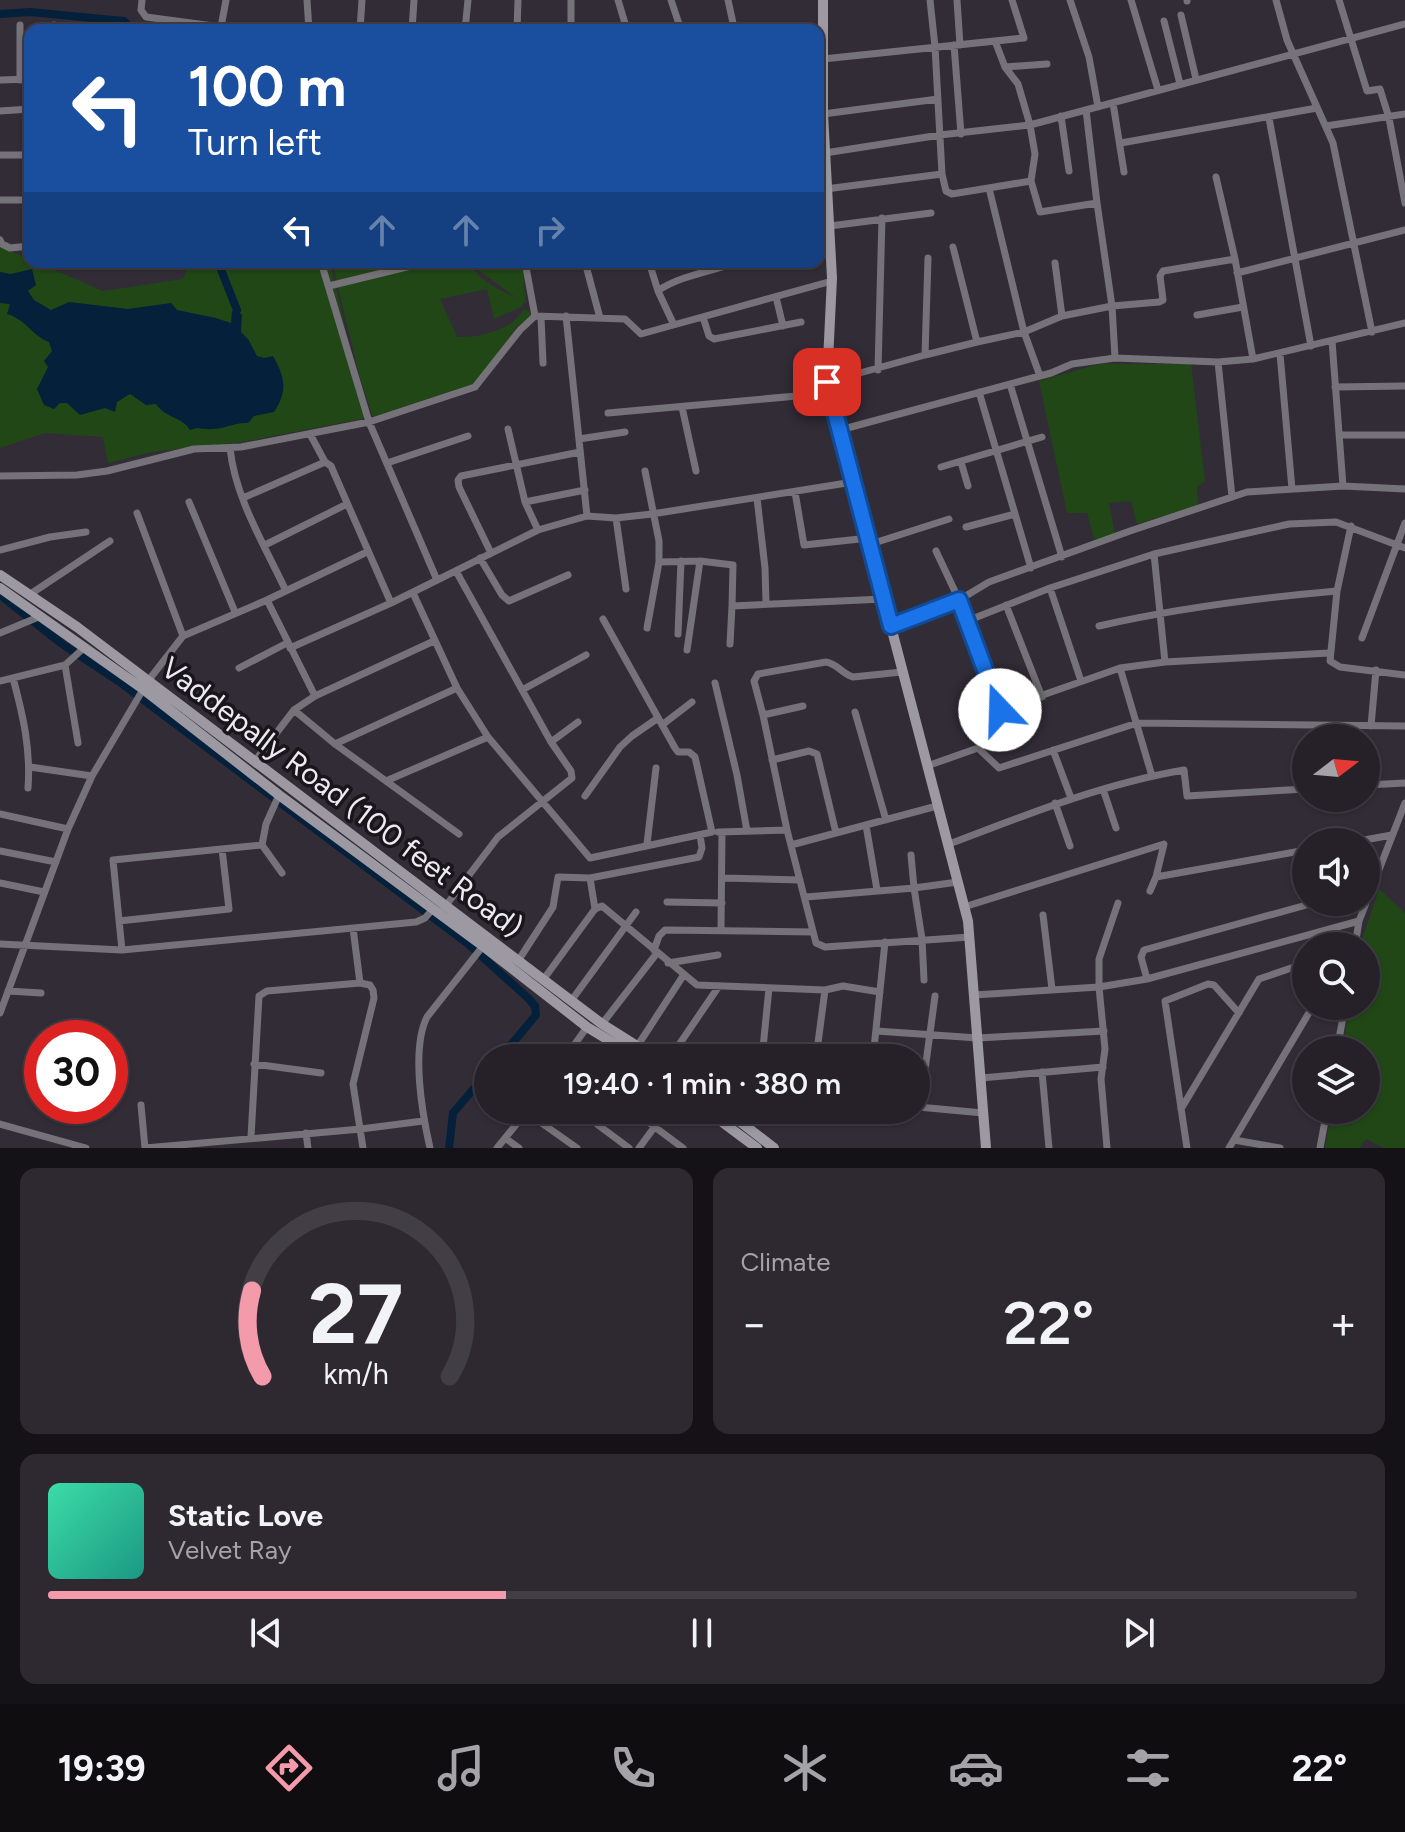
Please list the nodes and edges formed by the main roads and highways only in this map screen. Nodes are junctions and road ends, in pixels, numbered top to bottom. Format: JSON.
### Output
{"nodes":[{"id":1,"x":823,"y":0,"type":"edge"},
{"id":2,"x":821,"y":24,"type":"edge"},
{"id":3,"x":824,"y":147,"type":"edge"},
{"id":4,"x":824,"y":171,"type":"edge"},
{"id":5,"x":824,"y":194,"type":"edge"},
{"id":6,"x":0,"y":575,"type":"edge"},
{"id":7,"x":0,"y":588,"type":"edge"},
{"id":8,"x":142,"y":691,"type":"junction"},
{"id":9,"x":435,"y":911,"type":"junction"},
{"id":10,"x":544,"y":985,"type":"junction"},
{"id":11,"x":566,"y":1002,"type":"junction"},
{"id":12,"x":615,"y":1044,"type":"edge"},
{"id":13,"x":636,"y":1044,"type":"edge"},
{"id":14,"x":728,"y":1124,"type":"edge"},
{"id":15,"x":740,"y":1124,"type":"edge"},
{"id":16,"x":764,"y":1147,"type":"edge"},
{"id":17,"x":986,"y":1148,"type":"edge"}],
"edges":[{"from":1,"to":2,"type":"main road"},
{"from":3,"to":4,"type":"main road"},
{"from":5,"to":17,"type":"main road"},
{"from":6,"to":8,"type":"main road","name":"Vaddepally Road (100 feet Road)"},
{"from":7,"to":8,"type":"main road"},
{"from":8,"to":9,"type":"main road"},
{"from":8,"to":9,"type":"main road","name":"Vaddepally Road (100 feet Road)"},
{"from":9,"to":10,"type":"main road"},
{"from":9,"to":10,"type":"main road","name":"Vaddepally Road (100 feet Road)"},
{"from":10,"to":11,"type":"main road"},
{"from":11,"to":12,"type":"main road"},
{"from":11,"to":13,"type":"main road"},
{"from":14,"to":16,"type":"main road"},
{"from":15,"to":16,"type":"main road"}]}
